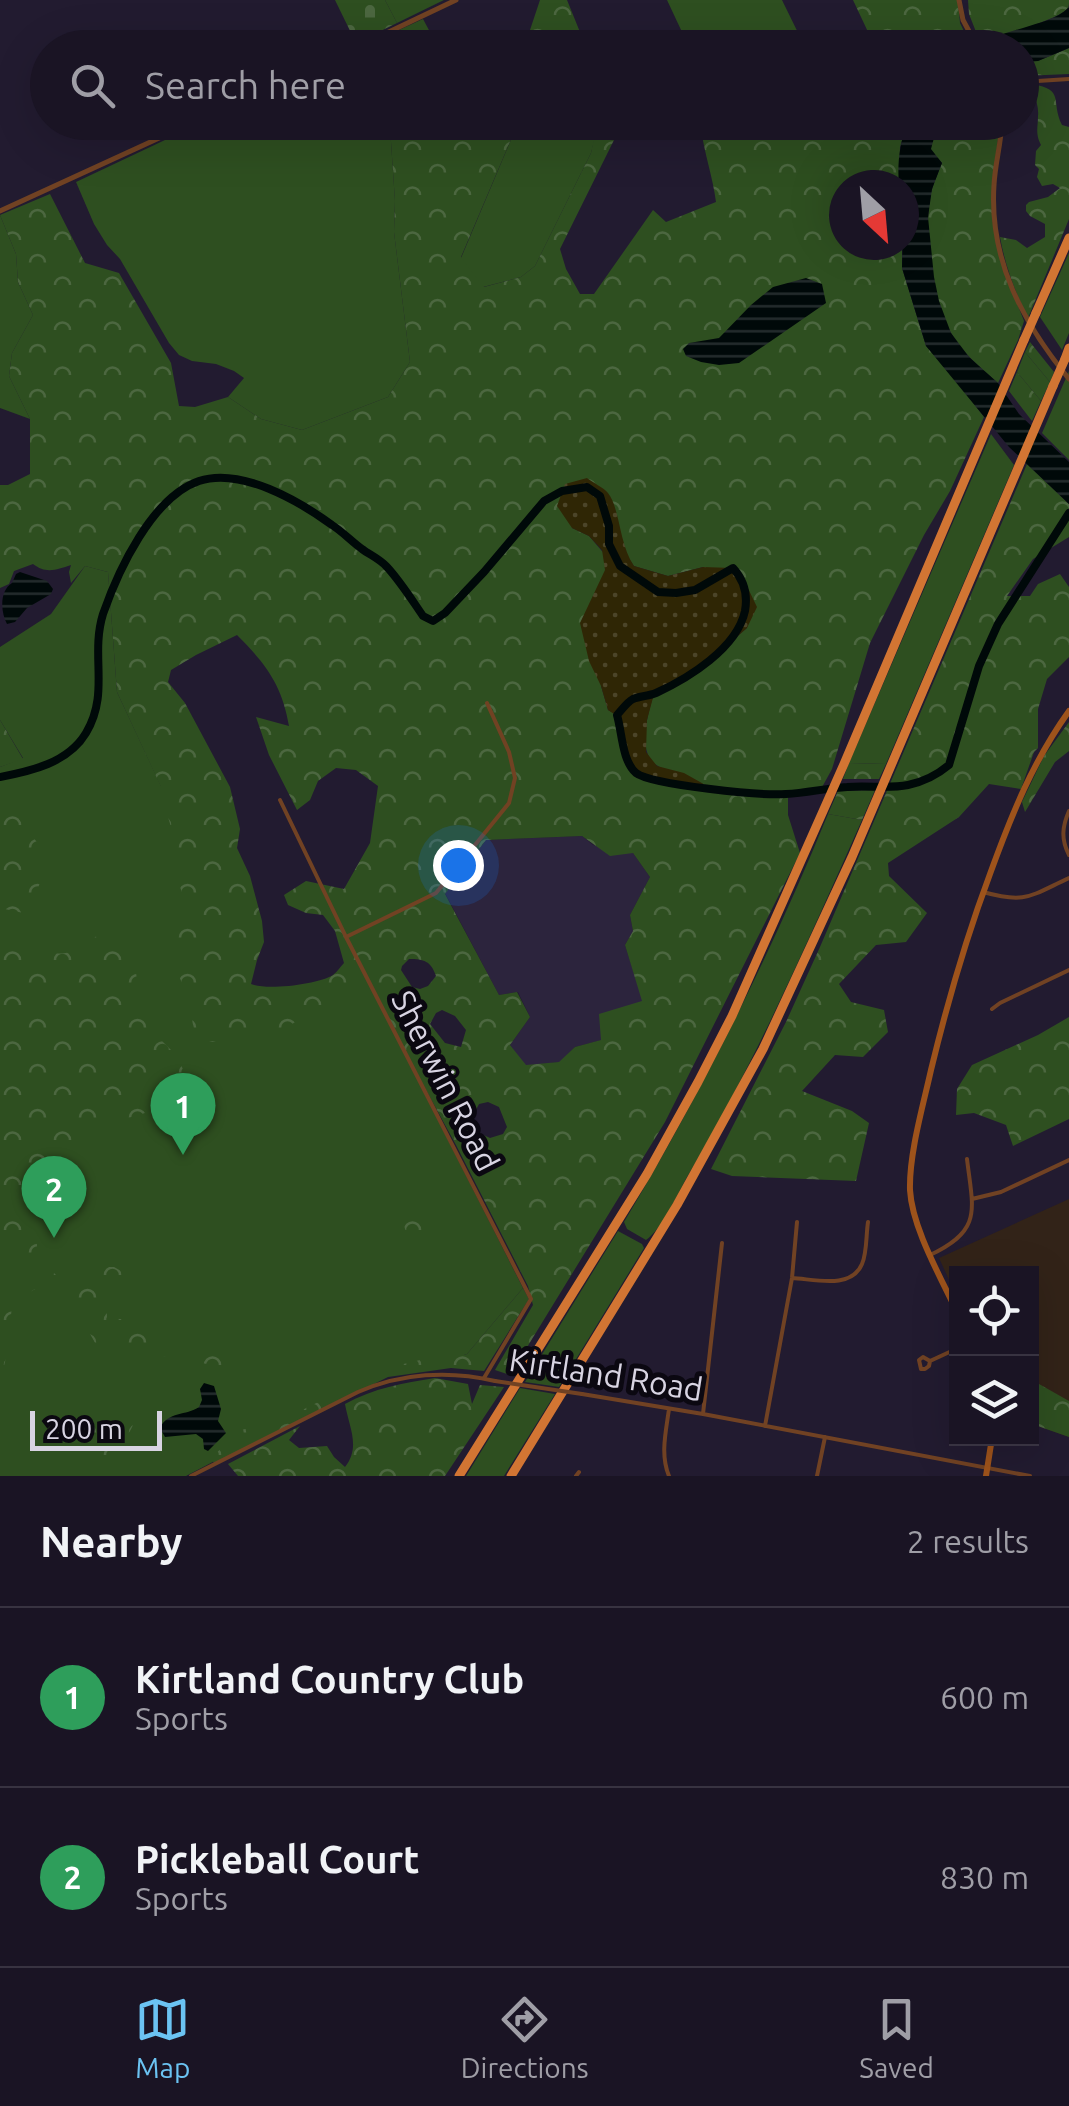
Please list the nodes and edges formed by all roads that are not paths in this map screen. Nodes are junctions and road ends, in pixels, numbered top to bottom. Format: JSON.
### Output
{"nodes":[{"id":1,"x":456,"y":0,"type":"edge"},
{"id":2,"x":959,"y":0,"type":"edge"},
{"id":3,"x":393,"y":30,"type":"edge"},
{"id":4,"x":968,"y":30,"type":"edge"},
{"id":5,"x":1069,"y":79,"type":"edge"},
{"id":6,"x":1039,"y":81,"type":"edge"},
{"id":7,"x":155,"y":140,"type":"edge"},
{"id":8,"x":1000,"y":140,"type":"edge"},
{"id":9,"x":0,"y":211,"type":"edge"},
{"id":10,"x":1069,"y":238,"type":"edge"},
{"id":11,"x":1067,"y":353,"type":"edge"},
{"id":12,"x":1069,"y":379,"type":"edge"},
{"id":13,"x":487,"y":703,"type":"dead end"},
{"id":14,"x":1069,"y":710,"type":"edge"},
{"id":15,"x":280,"y":800,"type":"dead end"},
{"id":16,"x":1069,"y":811,"type":"edge"},
{"id":17,"x":1069,"y":855,"type":"edge"},
{"id":18,"x":1069,"y":878,"type":"edge"},
{"id":19,"x":983,"y":892,"type":"junction"},
{"id":20,"x":346,"y":938,"type":"junction"},
{"id":21,"x":1069,"y":970,"type":"edge"},
{"id":22,"x":992,"y":1009,"type":"dead end"},
{"id":23,"x":967,"y":1159,"type":"dead end"},
{"id":24,"x":1069,"y":1160,"type":"edge"},
{"id":25,"x":972,"y":1199,"type":"junction"},
{"id":26,"x":798,"y":1222,"type":"dead end"},
{"id":27,"x":868,"y":1222,"type":"dead end"},
{"id":28,"x":722,"y":1243,"type":"dead end"},
{"id":29,"x":930,"y":1255,"type":"junction"},
{"id":30,"x":792,"y":1278,"type":"junction"},
{"id":31,"x":949,"y":1295,"type":"edge"},
{"id":32,"x":949,"y":1352,"type":"edge"},
{"id":33,"x":930,"y":1361,"type":"dead end"},
{"id":34,"x":484,"y":1378,"type":"junction"},
{"id":35,"x":669,"y":1409,"type":"junction"},
{"id":36,"x":703,"y":1414,"type":"junction"},
{"id":37,"x":765,"y":1426,"type":"junction"},
{"id":38,"x":825,"y":1437,"type":"junction"},
{"id":39,"x":991,"y":1446,"type":"edge"},
{"id":40,"x":986,"y":1472,"type":"edge"},
{"id":41,"x":199,"y":1474,"type":"edge"},
{"id":42,"x":191,"y":1476,"type":"edge"},
{"id":43,"x":459,"y":1476,"type":"edge"},
{"id":44,"x":511,"y":1476,"type":"edge"},
{"id":45,"x":669,"y":1476,"type":"edge"},
{"id":46,"x":817,"y":1476,"type":"edge"},
{"id":47,"x":1030,"y":1476,"type":"edge"}],
"edges":[{"from":1,"to":3,"type":"street"},
{"from":2,"to":4,"type":"street"},
{"from":5,"to":6,"type":"street"},
{"from":7,"to":9,"type":"street"},
{"from":8,"to":12,"type":"street"},
{"from":10,"to":43,"type":"highway","bridge":true},
{"from":11,"to":44,"type":"highway","bridge":true},
{"from":13,"to":20,"type":"street"},
{"from":14,"to":19,"type":"main road"},
{"from":15,"to":20,"type":"street","name":"Sherwin Road"},
{"from":16,"to":17,"type":"street"},
{"from":18,"to":19,"type":"street"},
{"from":19,"to":29,"type":"main road"},
{"from":20,"to":34,"type":"street","name":"Sherwin Road"},
{"from":21,"to":22,"type":"street"},
{"from":23,"to":25,"type":"street"},
{"from":24,"to":25,"type":"street"},
{"from":25,"to":29,"type":"street"},
{"from":26,"to":30,"type":"street"},
{"from":27,"to":30,"type":"street"},
{"from":28,"to":36,"type":"street"},
{"from":29,"to":31,"type":"main road"},
{"from":30,"to":37,"type":"street"},
{"from":32,"to":33,"type":"street"},
{"from":34,"to":35,"type":"street","name":"Kirtland Road","bridge":true},
{"from":34,"to":41,"type":"street","name":"Kirtland Road"},
{"from":35,"to":36,"type":"street","name":"Kirtland Road"},
{"from":35,"to":45,"type":"street"},
{"from":36,"to":37,"type":"street","name":"Kirtland Road"},
{"from":37,"to":38,"type":"street","name":"Kirtland Road"},
{"from":38,"to":40,"type":"street","name":"Kirtland Road"},
{"from":38,"to":46,"type":"street"},
{"from":39,"to":40,"type":"main road"},
{"from":40,"to":47,"type":"street","name":"Kirtland Road"},
{"from":41,"to":42,"type":"street","name":"Kirtland Road"}]}
